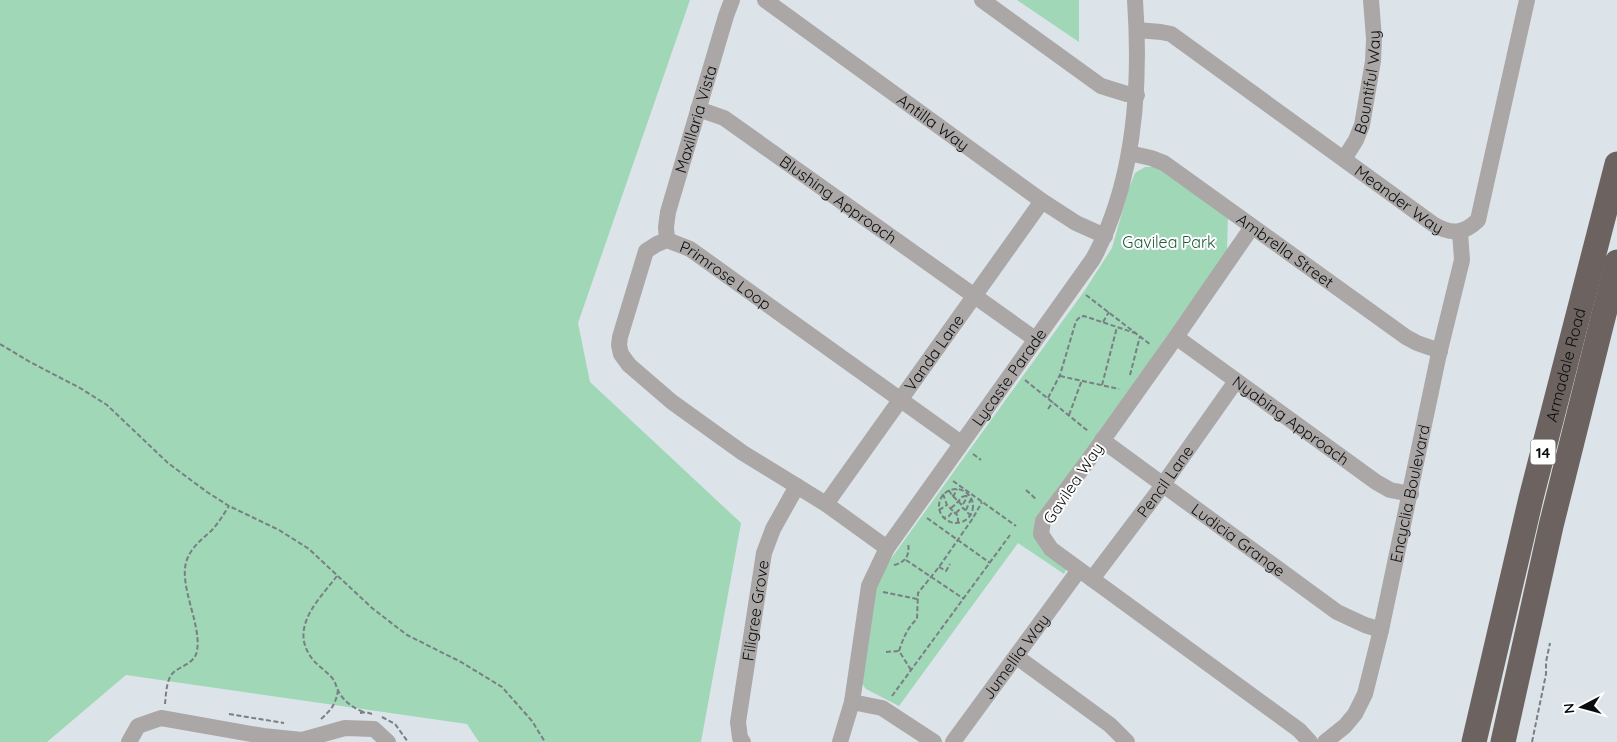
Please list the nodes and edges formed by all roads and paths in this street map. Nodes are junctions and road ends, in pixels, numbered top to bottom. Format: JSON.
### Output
{"nodes":[{"id":1,"x":732,"y":0,"type":"edge"},
{"id":2,"x":765,"y":0,"type":"edge"},
{"id":3,"x":982,"y":0,"type":"edge"},
{"id":4,"x":1135,"y":0,"type":"edge"},
{"id":5,"x":1371,"y":0,"type":"edge"},
{"id":6,"x":1527,"y":0,"type":"edge"},
{"id":7,"x":1137,"y":30,"type":"junction"},
{"id":8,"x":1137,"y":95,"type":"junction"},
{"id":9,"x":698,"y":109,"type":"junction"},
{"id":10,"x":1129,"y":153,"type":"junction"},
{"id":11,"x":1344,"y":159,"type":"junction"},
{"id":12,"x":1617,"y":164,"type":"edge"},
{"id":13,"x":1042,"y":201,"type":"junction"},
{"id":14,"x":1252,"y":227,"type":"junction"},
{"id":15,"x":1460,"y":232,"type":"junction"},
{"id":16,"x":1105,"y":236,"type":"junction"},
{"id":17,"x":667,"y":240,"type":"junction"},
{"id":18,"x":1617,"y":262,"type":"edge"},
{"id":19,"x":1084,"y":293,"type":"dead end"},
{"id":20,"x":973,"y":297,"type":"junction"},
{"id":21,"x":1108,"y":312,"type":"junction"},
{"id":22,"x":1103,"y":322,"type":"junction"},
{"id":23,"x":1117,"y":327,"type":"junction"},
{"id":24,"x":1135,"y":333,"type":"junction"},
{"id":25,"x":1140,"y":336,"type":"junction"},
{"id":26,"x":1176,"y":337,"type":"junction"},
{"id":27,"x":1035,"y":339,"type":"junction"},
{"id":28,"x":0,"y":344,"type":"edge"},
{"id":29,"x":1152,"y":345,"type":"dead end"},
{"id":30,"x":1440,"y":350,"type":"junction"},
{"id":31,"x":1060,"y":375,"type":"junction"},
{"id":32,"x":1130,"y":375,"type":"dead end"},
{"id":33,"x":1023,"y":378,"type":"dead end"},
{"id":34,"x":1082,"y":380,"type":"junction"},
{"id":35,"x":1236,"y":381,"type":"junction"},
{"id":36,"x":1102,"y":385,"type":"junction"},
{"id":37,"x":1119,"y":389,"type":"dead end"},
{"id":38,"x":1048,"y":398,"type":"junction"},
{"id":39,"x":900,"y":399,"type":"junction"},
{"id":40,"x":1053,"y":402,"type":"junction"},
{"id":41,"x":1048,"y":409,"type":"dead end"},
{"id":42,"x":1069,"y":415,"type":"junction"},
{"id":43,"x":1095,"y":435,"type":"junction"},
{"id":44,"x":966,"y":448,"type":"junction"},
{"id":45,"x":981,"y":460,"type":"dead end"},
{"id":46,"x":952,"y":481,"type":"dead end"},
{"id":47,"x":1163,"y":484,"type":"junction"},
{"id":48,"x":797,"y":486,"type":"junction"},
{"id":49,"x":958,"y":489,"type":"junction"},
{"id":50,"x":948,"y":490,"type":"junction"},
{"id":51,"x":1026,"y":490,"type":"dead end"},
{"id":52,"x":943,"y":494,"type":"junction"},
{"id":53,"x":1411,"y":494,"type":"junction"},
{"id":54,"x":968,"y":495,"type":"junction"},
{"id":55,"x":952,"y":496,"type":"junction"},
{"id":56,"x":971,"y":499,"type":"junction"},
{"id":57,"x":1037,"y":500,"type":"dead end"},
{"id":58,"x":958,"y":501,"type":"junction"},
{"id":59,"x":982,"y":502,"type":"junction"},
{"id":60,"x":826,"y":504,"type":"junction"},
{"id":61,"x":962,"y":504,"type":"junction"},
{"id":62,"x":947,"y":505,"type":"junction"},
{"id":63,"x":229,"y":506,"type":"junction"},
{"id":64,"x":951,"y":508,"type":"junction"},
{"id":65,"x":965,"y":509,"type":"junction"},
{"id":66,"x":939,"y":510,"type":"junction"},
{"id":67,"x":952,"y":512,"type":"junction"},
{"id":68,"x":956,"y":513,"type":"junction"},
{"id":69,"x":970,"y":515,"type":"junction"},
{"id":70,"x":925,"y":517,"type":"dead end"},
{"id":71,"x":944,"y":518,"type":"junction"},
{"id":72,"x":974,"y":518,"type":"junction"},
{"id":73,"x":958,"y":523,"type":"junction"},
{"id":74,"x":1016,"y":526,"type":"dead end"},
{"id":75,"x":1010,"y":535,"type":"dead end"},
{"id":76,"x":907,"y":540,"type":"dead end"},
{"id":77,"x":958,"y":540,"type":"junction"},
{"id":78,"x":887,"y":548,"type":"junction"},
{"id":79,"x":906,"y":560,"type":"junction"},
{"id":80,"x":990,"y":563,"type":"junction"},
{"id":81,"x":950,"y":564,"type":"dead end"},
{"id":82,"x":890,"y":566,"type":"dead end"},
{"id":83,"x":939,"y":567,"type":"junction"},
{"id":84,"x":1086,"y":574,"type":"junction"},
{"id":85,"x":337,"y":576,"type":"junction"},
{"id":86,"x":932,"y":577,"type":"junction"},
{"id":87,"x":879,"y":591,"type":"dead end"},
{"id":88,"x":964,"y":598,"type":"junction"},
{"id":89,"x":917,"y":600,"type":"junction"},
{"id":90,"x":1381,"y":630,"type":"junction"},
{"id":91,"x":1550,"y":643,"type":"dead end"},
{"id":92,"x":886,"y":652,"type":"dead end"},
{"id":93,"x":899,"y":652,"type":"junction"},
{"id":94,"x":1017,"y":657,"type":"junction"},
{"id":95,"x":911,"y":670,"type":"junction"},
{"id":96,"x":338,"y":690,"type":"junction"},
{"id":97,"x":892,"y":696,"type":"dead end"},
{"id":98,"x":852,"y":702,"type":"junction"},
{"id":99,"x":165,"y":705,"type":"dead end"},
{"id":100,"x":366,"y":712,"type":"junction"},
{"id":101,"x":228,"y":714,"type":"dead end"},
{"id":102,"x":357,"y":714,"type":"dead end"},
{"id":103,"x":324,"y":722,"type":"dead end"},
{"id":104,"x":292,"y":724,"type":"dead end"},
{"id":105,"x":263,"y":739,"type":"edge"},
{"id":106,"x":129,"y":742,"type":"edge"},
{"id":107,"x":388,"y":742,"type":"edge"},
{"id":108,"x":408,"y":742,"type":"edge"},
{"id":109,"x":545,"y":742,"type":"edge"},
{"id":110,"x":743,"y":742,"type":"edge"},
{"id":111,"x":840,"y":742,"type":"edge"},
{"id":112,"x":934,"y":742,"type":"edge"},
{"id":113,"x":953,"y":742,"type":"edge"},
{"id":114,"x":1127,"y":742,"type":"edge"},
{"id":115,"x":1310,"y":742,"type":"edge"},
{"id":116,"x":1325,"y":742,"type":"edge"},
{"id":117,"x":1474,"y":742,"type":"edge"},
{"id":118,"x":1503,"y":742,"type":"edge"},
{"id":119,"x":1532,"y":742,"type":"edge"}],
"edges":[{"from":1,"to":9,"type":"street","name":"Maxillaria Vista"},
{"from":2,"to":13,"type":"street","name":"Antilla Way"},
{"from":3,"to":8,"type":"street"},
{"from":4,"to":7,"type":"street","name":"Lycaste Parade"},
{"from":5,"to":11,"type":"street","name":"Bountiful Way"},
{"from":6,"to":15,"type":"street","name":"Meander Way"},
{"from":7,"to":8,"type":"street","name":"Lycaste Parade"},
{"from":7,"to":11,"type":"street","name":"Meander Way"},
{"from":8,"to":10,"type":"street","name":"Lycaste Parade"},
{"from":9,"to":17,"type":"street","name":"Maxillaria Vista"},
{"from":9,"to":20,"type":"street","name":"Blushing Approach"},
{"from":10,"to":14,"type":"street","name":"Ambrella Street"},
{"from":10,"to":16,"type":"street","name":"Lycaste Parade"},
{"from":11,"to":15,"type":"street","name":"Meander Way"},
{"from":12,"to":117,"type":"highway","name":"Armadale Road","number":"14"},
{"from":13,"to":16,"type":"street","name":"Antilla Way"},
{"from":13,"to":20,"type":"street","name":"Vanda Lane"},
{"from":14,"to":26,"type":"street","name":"Gavilea Way"},
{"from":14,"to":30,"type":"street","name":"Ambrella Street"},
{"from":15,"to":30,"type":"street","name":"Encyclia Boulevard"},
{"from":16,"to":27,"type":"street","name":"Lycaste Parade"},
{"from":17,"to":39,"type":"street","name":"Primrose Loop"},
{"from":17,"to":48,"type":"street","name":"Primrose Loop"},
{"from":18,"to":118,"type":"highway","name":"Armadale Road","number":"14"},
{"from":19,"to":21,"type":"path"},
{"from":20,"to":27,"type":"street","name":"Blushing Approach"},
{"from":20,"to":39,"type":"street","name":"Vanda Lane"},
{"from":21,"to":22,"type":"path"},
{"from":21,"to":24,"type":"path"},
{"from":22,"to":23,"type":"path"},
{"from":22,"to":31,"type":"path"},
{"from":23,"to":24,"type":"path"},
{"from":23,"to":36,"type":"path"},
{"from":24,"to":25,"type":"path"},
{"from":25,"to":29,"type":"path"},
{"from":25,"to":32,"type":"path"},
{"from":26,"to":35,"type":"street","name":"Nyabing Approach"},
{"from":26,"to":43,"type":"street","name":"Gavilea Way"},
{"from":27,"to":44,"type":"street","name":"Lycaste Parade"},
{"from":28,"to":63,"type":"path"},
{"from":30,"to":53,"type":"street","name":"Encyclia Boulevard"},
{"from":31,"to":34,"type":"path"},
{"from":31,"to":38,"type":"path"},
{"from":33,"to":38,"type":"path"},
{"from":34,"to":36,"type":"path"},
{"from":34,"to":42,"type":"path"},
{"from":35,"to":47,"type":"street","name":"Pencil Lane"},
{"from":35,"to":53,"type":"street","name":"Nyabing Approach"},
{"from":36,"to":37,"type":"path"},
{"from":38,"to":40,"type":"path"},
{"from":39,"to":44,"type":"street","name":"Primrose Loop"},
{"from":39,"to":60,"type":"street","name":"Vanda Lane"},
{"from":40,"to":41,"type":"path"},
{"from":40,"to":42,"type":"path"},
{"from":42,"to":43,"type":"path"},
{"from":43,"to":47,"type":"street","name":"Ludicia Grange"},
{"from":43,"to":84,"type":"street","name":"Gavilea Way"},
{"from":44,"to":45,"type":"path"},
{"from":44,"to":78,"type":"street","name":"Lycaste Parade"},
{"from":46,"to":59,"type":"path"},
{"from":47,"to":84,"type":"street","name":"Pencil Lane"},
{"from":47,"to":90,"type":"street","name":"Ludicia Grange"},
{"from":48,"to":60,"type":"street","name":"Primrose Loop"},
{"from":48,"to":110,"type":"street","name":"Filigree Grove"},
{"from":49,"to":50,"type":"path"},
{"from":49,"to":54,"type":"path"},
{"from":49,"to":55,"type":"path"},
{"from":50,"to":52,"type":"path"},
{"from":50,"to":55,"type":"path"},
{"from":51,"to":57,"type":"path"},
{"from":52,"to":62,"type":"path"},
{"from":52,"to":66,"type":"path"},
{"from":53,"to":90,"type":"street","name":"Encyclia Boulevard"},
{"from":54,"to":56,"type":"path"},
{"from":54,"to":58,"type":"path"},
{"from":54,"to":61,"type":"path"},
{"from":55,"to":58,"type":"path"},
{"from":56,"to":65,"type":"path"},
{"from":56,"to":69,"type":"path"},
{"from":58,"to":61,"type":"path"},
{"from":58,"to":64,"type":"path"},
{"from":59,"to":72,"type":"path"},
{"from":59,"to":74,"type":"path"},
{"from":60,"to":78,"type":"street","name":"Primrose Loop"},
{"from":61,"to":65,"type":"path"},
{"from":62,"to":64,"type":"path"},
{"from":62,"to":66,"type":"path"},
{"from":63,"to":85,"type":"path"},
{"from":63,"to":99,"type":"path"},
{"from":64,"to":67,"type":"path"},
{"from":65,"to":68,"type":"path"},
{"from":65,"to":69,"type":"path"},
{"from":66,"to":71,"type":"path"},
{"from":67,"to":68,"type":"path"},
{"from":67,"to":71,"type":"path"},
{"from":68,"to":73,"type":"path"},
{"from":69,"to":72,"type":"path"},
{"from":69,"to":73,"type":"path"},
{"from":70,"to":77,"type":"path"},
{"from":71,"to":73,"type":"path"},
{"from":72,"to":77,"type":"path"},
{"from":75,"to":80,"type":"path"},
{"from":76,"to":79,"type":"path"},
{"from":77,"to":80,"type":"path"},
{"from":77,"to":83,"type":"path"},
{"from":78,"to":98,"type":"street","name":"Lycaste Parade"},
{"from":79,"to":82,"type":"path"},
{"from":79,"to":86,"type":"path"},
{"from":80,"to":88,"type":"path"},
{"from":81,"to":83,"type":"path"},
{"from":83,"to":86,"type":"path"},
{"from":84,"to":94,"type":"street","name":"Jumellia Way"},
{"from":84,"to":115,"type":"street","name":"Gavilea Way"},
{"from":85,"to":96,"type":"path"},
{"from":85,"to":109,"type":"path"},
{"from":86,"to":88,"type":"path"},
{"from":86,"to":89,"type":"path"},
{"from":87,"to":89,"type":"path"},
{"from":88,"to":95,"type":"path"},
{"from":89,"to":93,"type":"path"},
{"from":90,"to":116,"type":"street","name":"Encyclia Boulevard"},
{"from":91,"to":119,"type":"path"},
{"from":92,"to":93,"type":"path"},
{"from":93,"to":95,"type":"path"},
{"from":94,"to":113,"type":"street","name":"Jumellia Way"},
{"from":94,"to":114,"type":"street"},
{"from":95,"to":97,"type":"path"},
{"from":96,"to":100,"type":"path"},
{"from":96,"to":103,"type":"path"},
{"from":98,"to":111,"type":"street","name":"Lycaste Parade"},
{"from":98,"to":112,"type":"street"},
{"from":100,"to":102,"type":"path"},
{"from":100,"to":108,"type":"path"},
{"from":101,"to":104,"type":"path"},
{"from":105,"to":106,"type":"street"},
{"from":105,"to":107,"type":"street"}]}
